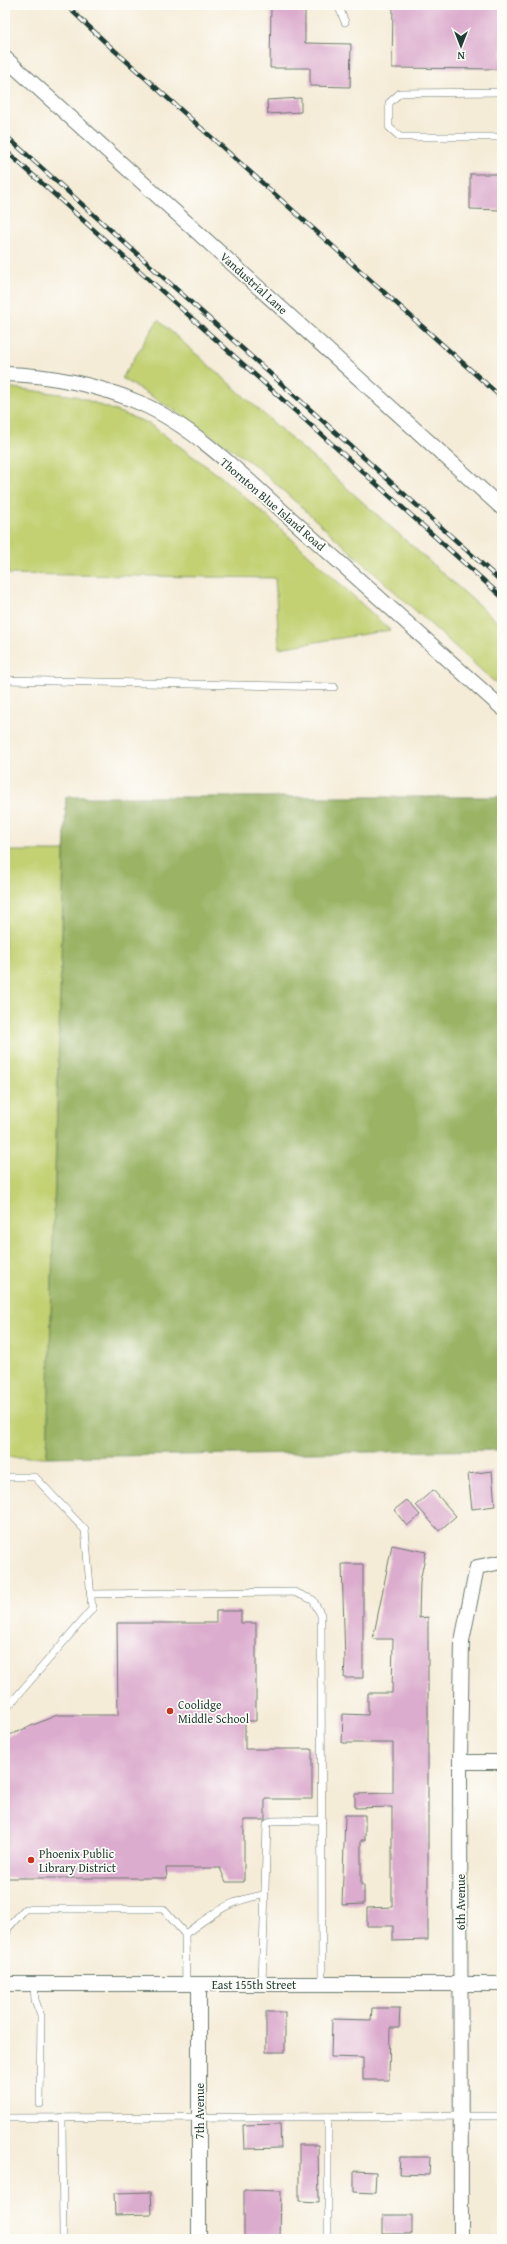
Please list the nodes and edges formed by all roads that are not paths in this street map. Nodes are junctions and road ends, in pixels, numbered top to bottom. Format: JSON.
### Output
{"nodes":[{"id":1,"x":338,"y":5,"type":"edge"},
{"id":2,"x":345,"y":22,"type":"dead end"},
{"id":3,"x":5,"y":58,"type":"edge"},
{"id":4,"x":502,"y":92,"type":"edge"},
{"id":5,"x":502,"y":137,"type":"edge"},
{"id":6,"x":5,"y":374,"type":"edge"},
{"id":7,"x":502,"y":508,"type":"edge"},
{"id":8,"x":5,"y":680,"type":"edge"},
{"id":9,"x":334,"y":687,"type":"dead end"},
{"id":10,"x":502,"y":708,"type":"edge"},
{"id":11,"x":5,"y":1477,"type":"edge"},
{"id":12,"x":502,"y":1562,"type":"edge"},
{"id":13,"x":90,"y":1594,"type":"junction"},
{"id":14,"x":5,"y":1710,"type":"edge"},
{"id":15,"x":460,"y":1762,"type":"junction"},
{"id":16,"x":502,"y":1762,"type":"edge"},
{"id":17,"x":322,"y":1820,"type":"junction"},
{"id":18,"x":264,"y":1895,"type":"junction"},
{"id":19,"x":186,"y":1934,"type":"junction"},
{"id":20,"x":5,"y":1939,"type":"edge"},
{"id":21,"x":5,"y":1984,"type":"edge"},
{"id":22,"x":34,"y":1984,"type":"junction"},
{"id":23,"x":192,"y":1984,"type":"junction"},
{"id":24,"x":262,"y":1984,"type":"junction"},
{"id":25,"x":322,"y":1984,"type":"junction"},
{"id":26,"x":460,"y":1984,"type":"junction"},
{"id":27,"x":502,"y":1984,"type":"edge"},
{"id":28,"x":40,"y":2104,"type":"dead end"},
{"id":29,"x":460,"y":2116,"type":"junction"},
{"id":30,"x":502,"y":2116,"type":"edge"},
{"id":31,"x":198,"y":2117,"type":"junction"},
{"id":32,"x":328,"y":2117,"type":"junction"},
{"id":33,"x":5,"y":2118,"type":"edge"},
{"id":34,"x":62,"y":2118,"type":"junction"},
{"id":35,"x":63,"y":2239,"type":"edge"},
{"id":36,"x":199,"y":2239,"type":"edge"},
{"id":37,"x":328,"y":2239,"type":"edge"},
{"id":38,"x":461,"y":2239,"type":"edge"}],
"edges":[{"from":1,"to":2,"type":"lane"},
{"from":3,"to":7,"type":"street","name":"Vandustrial Lane"},
{"from":4,"to":5,"type":"lane"},
{"from":6,"to":10,"type":"street","name":"Thornton Blue Island Road"},
{"from":8,"to":9,"type":"lane"},
{"from":11,"to":13,"type":"lane"},
{"from":12,"to":15,"type":"street","name":"6th Avenue"},
{"from":13,"to":14,"type":"lane"},
{"from":13,"to":17,"type":"lane"},
{"from":15,"to":16,"type":"street"},
{"from":15,"to":26,"type":"street","name":"6th Avenue"},
{"from":17,"to":18,"type":"lane"},
{"from":17,"to":25,"type":"lane"},
{"from":18,"to":19,"type":"lane"},
{"from":18,"to":24,"type":"lane"},
{"from":19,"to":20,"type":"lane"},
{"from":19,"to":23,"type":"lane"},
{"from":21,"to":22,"type":"street","name":"East 155th Street"},
{"from":22,"to":23,"type":"street","name":"East 155th Street"},
{"from":22,"to":28,"type":"lane"},
{"from":23,"to":24,"type":"street","name":"East 155th Street"},
{"from":23,"to":31,"type":"street","name":"7th Avenue"},
{"from":24,"to":25,"type":"street","name":"East 155th Street"},
{"from":25,"to":26,"type":"street","name":"East 155th Street"},
{"from":26,"to":27,"type":"street","name":"East 155th Street"},
{"from":26,"to":29,"type":"street","name":"6th Avenue"},
{"from":29,"to":30,"type":"lane"},
{"from":29,"to":32,"type":"lane"},
{"from":29,"to":38,"type":"street","name":"6th Avenue"},
{"from":31,"to":32,"type":"lane"},
{"from":31,"to":34,"type":"lane"},
{"from":31,"to":36,"type":"street","name":"7th Avenue"},
{"from":32,"to":37,"type":"lane"},
{"from":33,"to":34,"type":"lane"},
{"from":34,"to":35,"type":"lane"}]}
